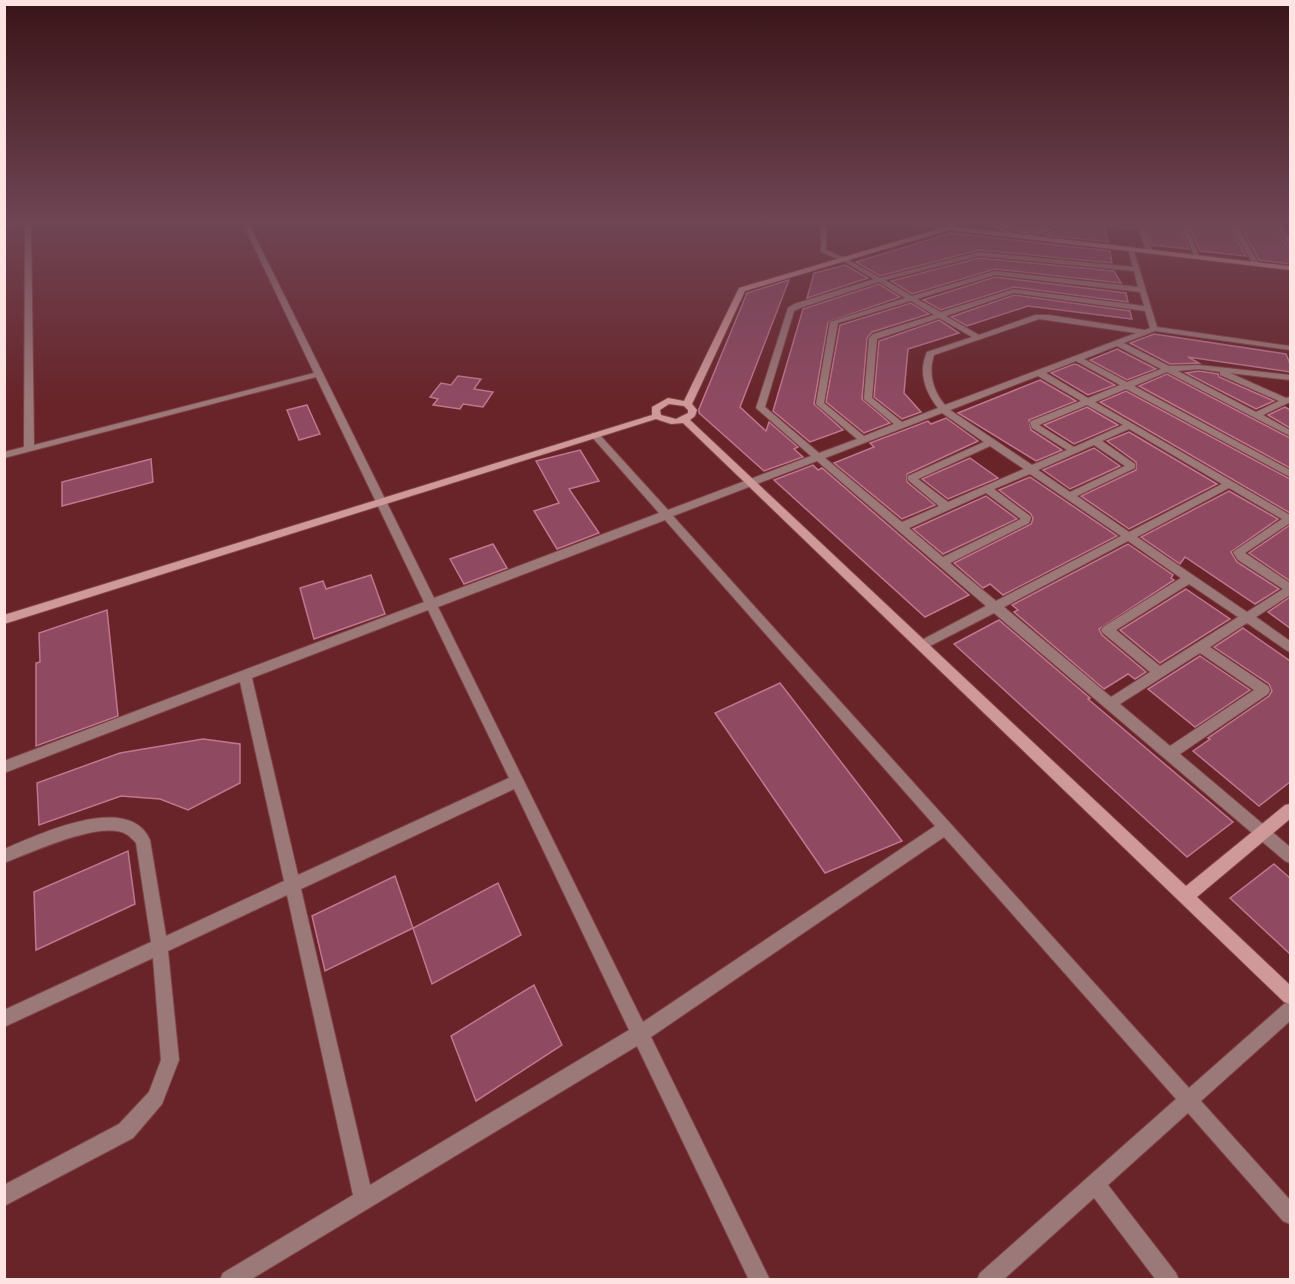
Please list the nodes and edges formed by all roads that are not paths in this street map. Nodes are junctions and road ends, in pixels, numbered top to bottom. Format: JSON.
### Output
{"nodes":[{"id":1,"x":28,"y":282,"type":"edge"},
{"id":2,"x":274,"y":282,"type":"edge"},
{"id":3,"x":772,"y":282,"type":"edge"},
{"id":4,"x":873,"y":282,"type":"edge"},
{"id":5,"x":882,"y":282,"type":"edge"},
{"id":6,"x":963,"y":282,"type":"edge"},
{"id":7,"x":1073,"y":282,"type":"edge"},
{"id":8,"x":1141,"y":282,"type":"edge"},
{"id":9,"x":1143,"y":290,"type":"junction"},
{"id":10,"x":909,"y":297,"type":"junction"},
{"id":11,"x":1148,"y":309,"type":"junction"},
{"id":12,"x":938,"y":314,"type":"junction"},
{"id":13,"x":1150,"y":331,"type":"junction"},
{"id":14,"x":976,"y":336,"type":"junction"},
{"id":15,"x":1118,"y":343,"type":"junction"},
{"id":16,"x":1290,"y":348,"type":"edge"},
{"id":17,"x":1078,"y":358,"type":"junction"},
{"id":18,"x":1211,"y":368,"type":"junction"},
{"id":19,"x":1168,"y":369,"type":"junction"},
{"id":20,"x":1039,"y":373,"type":"junction"},
{"id":21,"x":319,"y":374,"type":"junction"},
{"id":22,"x":1290,"y":377,"type":"edge"},
{"id":23,"x":1127,"y":385,"type":"junction"},
{"id":24,"x":1288,"y":400,"type":"edge"},
{"id":25,"x":1087,"y":401,"type":"junction"},
{"id":26,"x":687,"y":404,"type":"junction"},
{"id":27,"x":944,"y":410,"type":"junction"},
{"id":28,"x":1256,"y":415,"type":"junction"},
{"id":29,"x":657,"y":416,"type":"junction"},
{"id":30,"x":685,"y":420,"type":"junction"},
{"id":31,"x":902,"y":426,"type":"junction"},
{"id":32,"x":1129,"y":426,"type":"junction"},
{"id":33,"x":1290,"y":433,"type":"edge"},
{"id":34,"x":595,"y":435,"type":"junction"},
{"id":35,"x":864,"y":440,"type":"junction"},
{"id":36,"x":1095,"y":441,"type":"junction"},
{"id":37,"x":991,"y":442,"type":"junction"},
{"id":38,"x":29,"y":448,"type":"junction"},
{"id":39,"x":1074,"y":450,"type":"junction"},
{"id":40,"x":4,"y":455,"type":"edge"},
{"id":41,"x":819,"y":458,"type":"junction"},
{"id":42,"x":1031,"y":469,"type":"junction"},
{"id":43,"x":1290,"y":474,"type":"edge"},
{"id":44,"x":752,"y":483,"type":"junction"},
{"id":45,"x":1229,"y":484,"type":"junction"},
{"id":46,"x":987,"y":489,"type":"junction"},
{"id":47,"x":1070,"y":496,"type":"junction"},
{"id":48,"x":381,"y":501,"type":"junction"},
{"id":49,"x":947,"y":507,"type":"junction"},
{"id":50,"x":666,"y":516,"type":"junction"},
{"id":51,"x":1290,"y":519,"type":"edge"},
{"id":52,"x":901,"y":527,"type":"junction"},
{"id":53,"x":1129,"y":537,"type":"junction"},
{"id":54,"x":942,"y":562,"type":"junction"},
{"id":55,"x":1190,"y":578,"type":"junction"},
{"id":56,"x":1290,"y":589,"type":"edge"},
{"id":57,"x":432,"y":605,"type":"junction"},
{"id":58,"x":995,"y":607,"type":"junction"},
{"id":59,"x":1248,"y":618,"type":"junction"},
{"id":60,"x":4,"y":620,"type":"edge"},
{"id":61,"x":922,"y":645,"type":"junction"},
{"id":62,"x":1201,"y":647,"type":"junction"},
{"id":63,"x":1290,"y":647,"type":"edge"},
{"id":64,"x":1160,"y":673,"type":"junction"},
{"id":65,"x":246,"y":675,"type":"junction"},
{"id":66,"x":1110,"y":704,"type":"junction"},
{"id":67,"x":1169,"y":754,"type":"junction"},
{"id":68,"x":4,"y":767,"type":"edge"},
{"id":69,"x":518,"y":781,"type":"junction"},
{"id":70,"x":1290,"y":810,"type":"edge"},
{"id":71,"x":945,"y":828,"type":"junction"},
{"id":72,"x":1263,"y":833,"type":"junction"},
{"id":73,"x":4,"y":856,"type":"edge"},
{"id":74,"x":1290,"y":856,"type":"edge"},
{"id":75,"x":293,"y":885,"type":"junction"},
{"id":76,"x":1186,"y":896,"type":"junction"},
{"id":77,"x":160,"y":947,"type":"junction"},
{"id":78,"x":1290,"y":996,"type":"edge"},
{"id":79,"x":1290,"y":1010,"type":"edge"},
{"id":80,"x":4,"y":1019,"type":"edge"},
{"id":81,"x":640,"y":1034,"type":"junction"},
{"id":82,"x":1189,"y":1100,"type":"junction"},
{"id":83,"x":1095,"y":1184,"type":"junction"},
{"id":84,"x":4,"y":1196,"type":"edge"},
{"id":85,"x":364,"y":1199,"type":"junction"},
{"id":86,"x":1290,"y":1214,"type":"edge"},
{"id":87,"x":230,"y":1280,"type":"edge"},
{"id":88,"x":760,"y":1280,"type":"edge"},
{"id":89,"x":987,"y":1280,"type":"edge"},
{"id":90,"x":1170,"y":1280,"type":"edge"}],
"edges":[{"from":1,"to":38,"type":"street"},
{"from":2,"to":21,"type":"street"},
{"from":3,"to":26,"type":"street"},
{"from":4,"to":41,"type":"street"},
{"from":5,"to":10,"type":"street"},
{"from":6,"to":10,"type":"street"},
{"from":7,"to":9,"type":"street"},
{"from":8,"to":9,"type":"street"},
{"from":9,"to":11,"type":"street"},
{"from":10,"to":12,"type":"street"},
{"from":10,"to":35,"type":"street"},
{"from":11,"to":12,"type":"street"},
{"from":11,"to":13,"type":"street"},
{"from":12,"to":14,"type":"street"},
{"from":12,"to":31,"type":"street"},
{"from":13,"to":14,"type":"street"},
{"from":13,"to":15,"type":"street"},
{"from":13,"to":16,"type":"street"},
{"from":14,"to":27,"type":"street"},
{"from":15,"to":17,"type":"street"},
{"from":15,"to":19,"type":"street"},
{"from":17,"to":20,"type":"street"},
{"from":17,"to":23,"type":"street"},
{"from":18,"to":19,"type":"street"},
{"from":18,"to":22,"type":"street"},
{"from":18,"to":24,"type":"street"},
{"from":19,"to":23,"type":"street"},
{"from":19,"to":28,"type":"street"},
{"from":20,"to":25,"type":"street"},
{"from":20,"to":27,"type":"street"},
{"from":21,"to":38,"type":"street"},
{"from":21,"to":48,"type":"street"},
{"from":23,"to":25,"type":"street"},
{"from":23,"to":43,"type":"street"},
{"from":24,"to":28,"type":"street"},
{"from":25,"to":32,"type":"street"},
{"from":25,"to":39,"type":"street"},
{"from":26,"to":29,"type":"street"},
{"from":26,"to":30,"type":"street"},
{"from":27,"to":31,"type":"street"},
{"from":27,"to":37,"type":"street"},
{"from":28,"to":33,"type":"street"},
{"from":29,"to":30,"type":"street"},
{"from":29,"to":34,"type":"street"},
{"from":30,"to":44,"type":"street"},
{"from":31,"to":35,"type":"street"},
{"from":32,"to":36,"type":"street"},
{"from":32,"to":45,"type":"street"},
{"from":34,"to":48,"type":"street"},
{"from":34,"to":50,"type":"street"},
{"from":35,"to":41,"type":"street"},
{"from":36,"to":39,"type":"street"},
{"from":36,"to":47,"type":"street"},
{"from":37,"to":42,"type":"street"},
{"from":37,"to":49,"type":"street"},
{"from":38,"to":40,"type":"street"},
{"from":39,"to":42,"type":"street"},
{"from":41,"to":44,"type":"street"},
{"from":41,"to":52,"type":"street"},
{"from":42,"to":46,"type":"street"},
{"from":42,"to":47,"type":"street"},
{"from":44,"to":50,"type":"street"},
{"from":44,"to":61,"type":"street"},
{"from":45,"to":51,"type":"street"},
{"from":45,"to":53,"type":"street"},
{"from":46,"to":49,"type":"street"},
{"from":46,"to":54,"type":"street"},
{"from":47,"to":53,"type":"street"},
{"from":48,"to":57,"type":"street"},
{"from":48,"to":60,"type":"street"},
{"from":49,"to":52,"type":"street"},
{"from":50,"to":57,"type":"street"},
{"from":50,"to":71,"type":"street"},
{"from":51,"to":56,"type":"street"},
{"from":52,"to":54,"type":"street"},
{"from":53,"to":55,"type":"street"},
{"from":53,"to":58,"type":"street"},
{"from":54,"to":58,"type":"street"},
{"from":55,"to":59,"type":"street"},
{"from":55,"to":64,"type":"street"},
{"from":56,"to":59,"type":"street"},
{"from":57,"to":65,"type":"street"},
{"from":57,"to":69,"type":"street"},
{"from":58,"to":61,"type":"street"},
{"from":58,"to":66,"type":"street"},
{"from":59,"to":62,"type":"street"},
{"from":59,"to":63,"type":"street"},
{"from":61,"to":76,"type":"street"},
{"from":62,"to":64,"type":"street"},
{"from":62,"to":67,"type":"street"},
{"from":64,"to":66,"type":"street"},
{"from":65,"to":68,"type":"street"},
{"from":65,"to":75,"type":"street"},
{"from":66,"to":67,"type":"street"},
{"from":67,"to":72,"type":"street"},
{"from":69,"to":75,"type":"street"},
{"from":69,"to":81,"type":"street"},
{"from":70,"to":72,"type":"street"},
{"from":71,"to":81,"type":"street"},
{"from":71,"to":82,"type":"street"},
{"from":72,"to":74,"type":"street"},
{"from":72,"to":76,"type":"street"},
{"from":73,"to":77,"type":"street"},
{"from":75,"to":77,"type":"street"},
{"from":75,"to":85,"type":"street"},
{"from":76,"to":78,"type":"street"},
{"from":77,"to":80,"type":"street"},
{"from":77,"to":84,"type":"street"},
{"from":79,"to":82,"type":"street"},
{"from":81,"to":85,"type":"street"},
{"from":81,"to":88,"type":"street"},
{"from":82,"to":83,"type":"street"},
{"from":82,"to":86,"type":"street"},
{"from":83,"to":89,"type":"street"},
{"from":83,"to":90,"type":"street"},
{"from":85,"to":87,"type":"street"}]}
